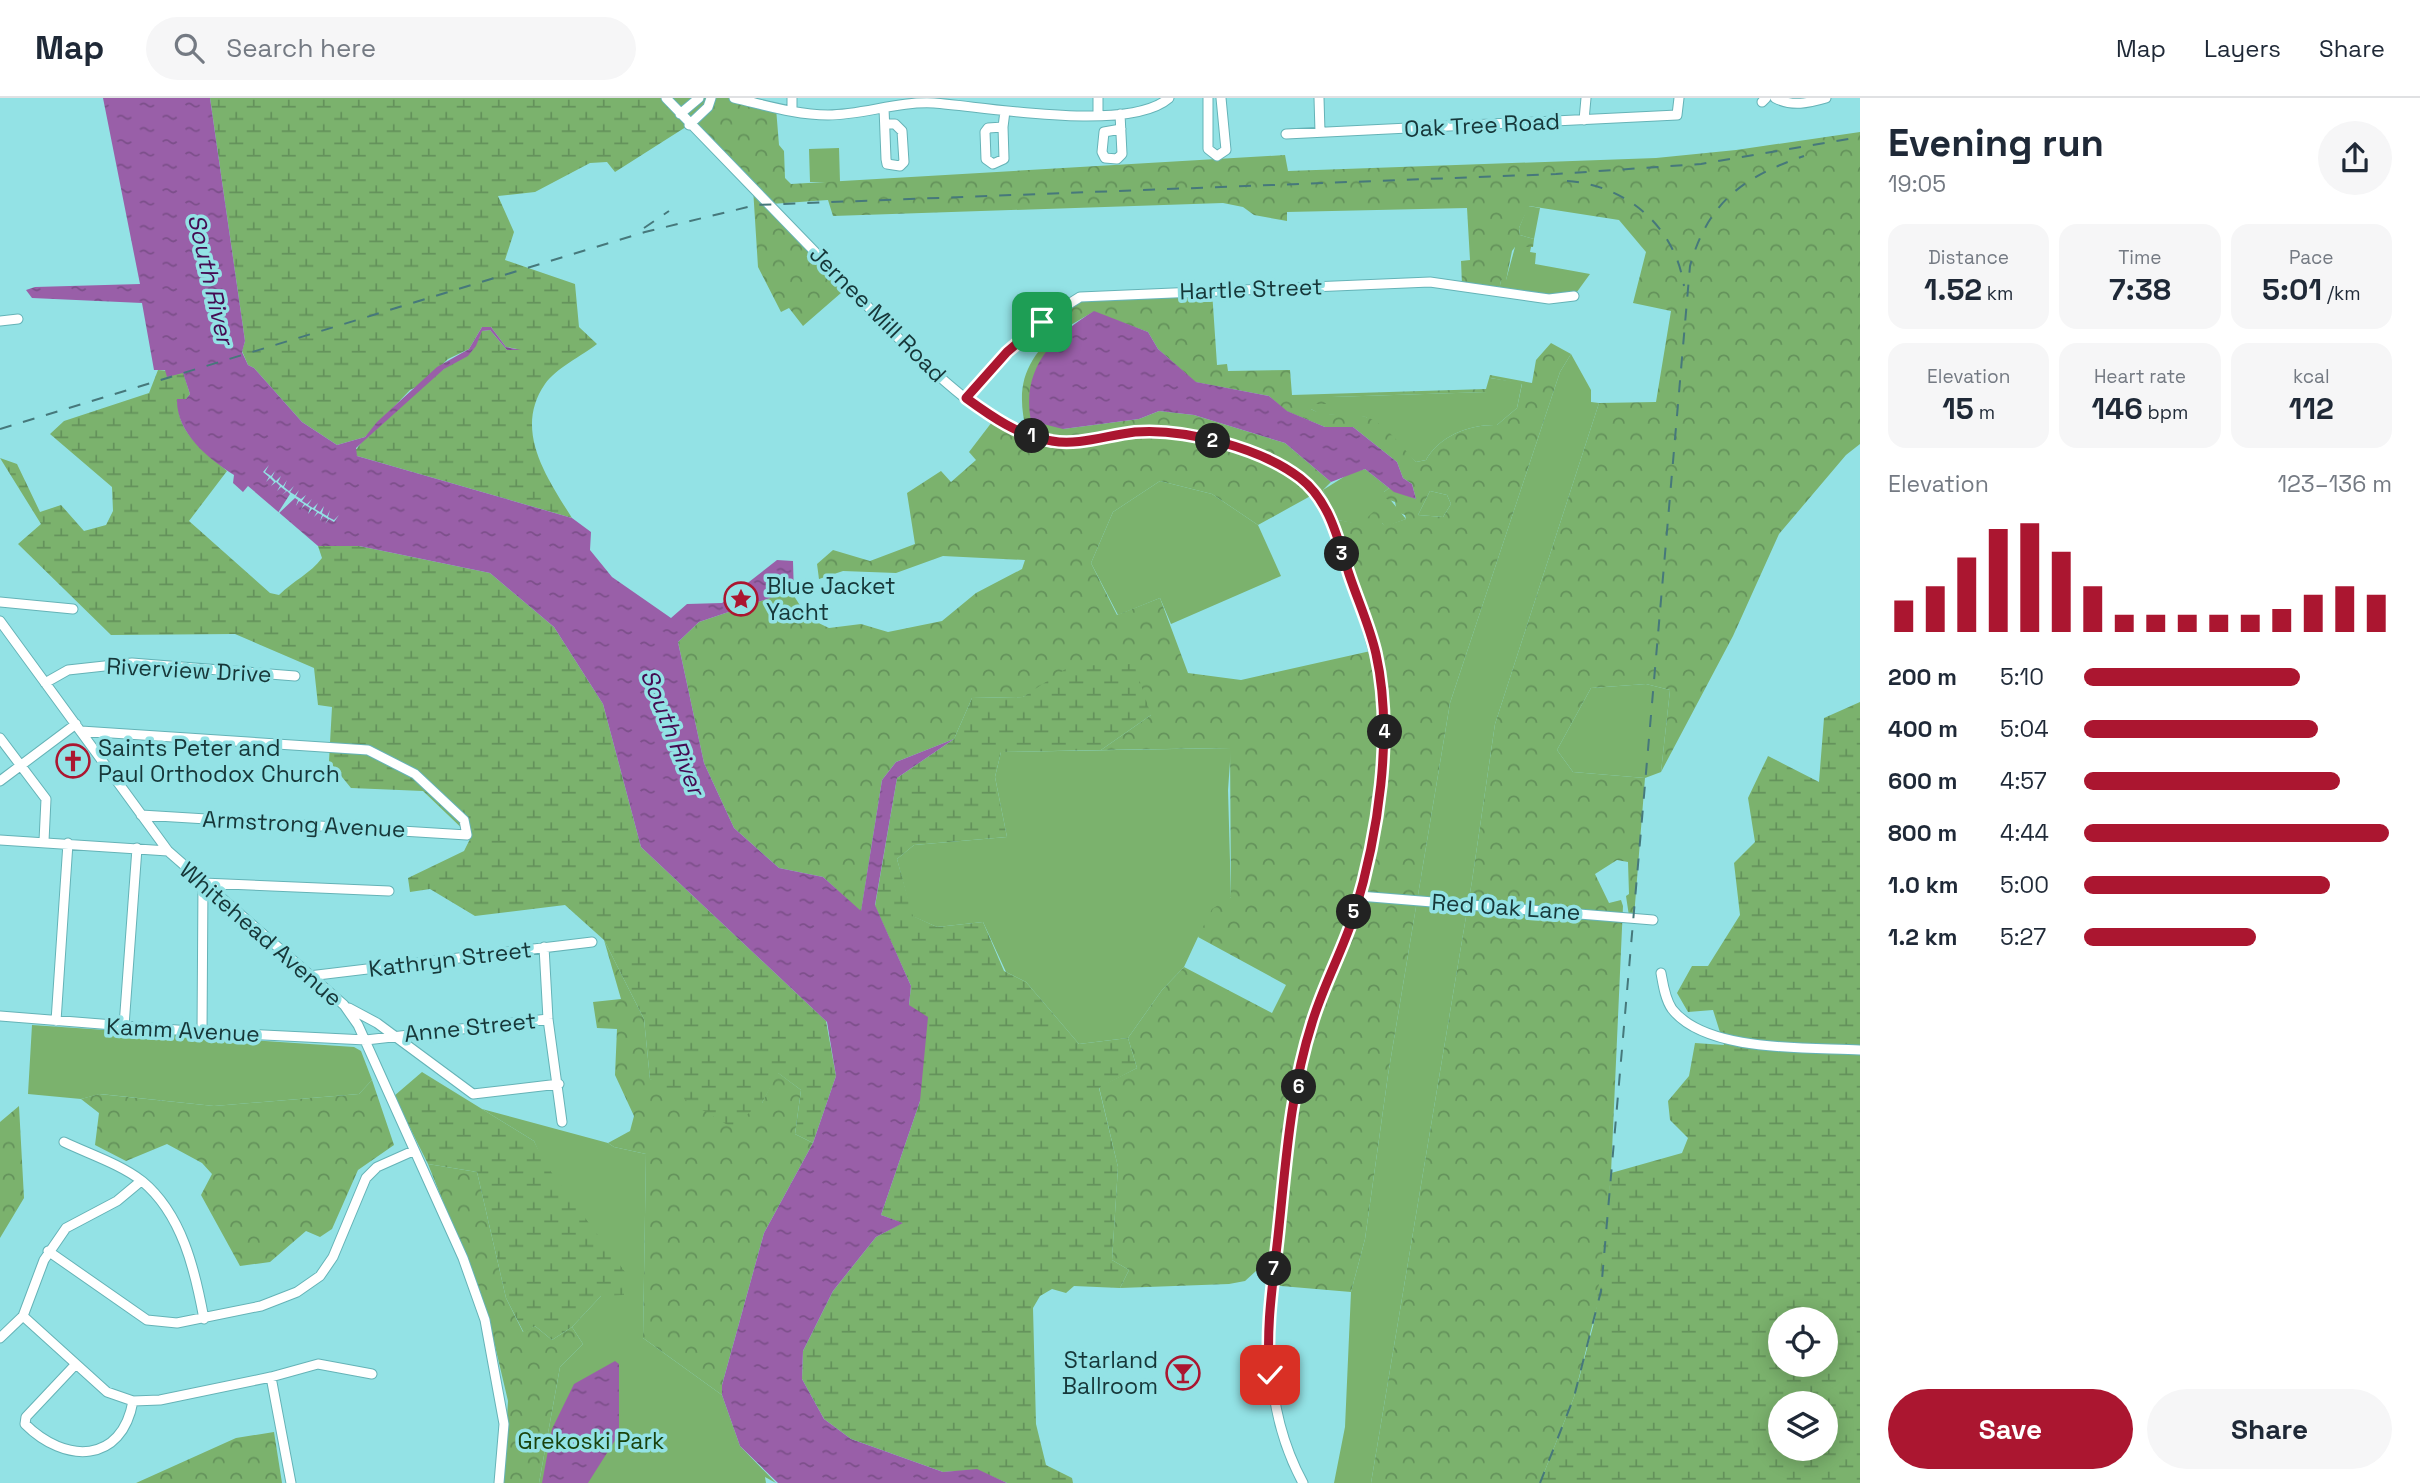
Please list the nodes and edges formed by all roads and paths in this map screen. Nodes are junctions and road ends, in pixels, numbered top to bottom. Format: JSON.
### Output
{"nodes":[{"id":1,"x":666,"y":98,"type":"edge"},
{"id":2,"x":699,"y":98,"type":"edge"},
{"id":3,"x":711,"y":98,"type":"edge"},
{"id":4,"x":734,"y":98,"type":"edge"},
{"id":5,"x":792,"y":98,"type":"edge"},
{"id":6,"x":1098,"y":98,"type":"edge"},
{"id":7,"x":1169,"y":98,"type":"edge"},
{"id":8,"x":1208,"y":98,"type":"edge"},
{"id":9,"x":1221,"y":98,"type":"edge"},
{"id":10,"x":1319,"y":98,"type":"edge"},
{"id":11,"x":1586,"y":98,"type":"edge"},
{"id":12,"x":1679,"y":98,"type":"edge"},
{"id":13,"x":1775,"y":98,"type":"edge"},
{"id":14,"x":1826,"y":98,"type":"edge"},
{"id":15,"x":901,"y":102,"type":"edge"},
{"id":16,"x":974,"y":103,"type":"edge"},
{"id":17,"x":884,"y":108,"type":"junction"},
{"id":18,"x":792,"y":111,"type":"junction"},
{"id":19,"x":1004,"y":111,"type":"junction"},
{"id":20,"x":680,"y":114,"type":"junction"},
{"id":21,"x":1098,"y":114,"type":"junction"},
{"id":22,"x":1120,"y":114,"type":"junction"},
{"id":23,"x":1584,"y":120,"type":"junction"},
{"id":24,"x":885,"y":124,"type":"junction"},
{"id":25,"x":689,"y":125,"type":"junction"},
{"id":26,"x":1003,"y":127,"type":"dead end"},
{"id":27,"x":1121,"y":129,"type":"dead end"},
{"id":28,"x":1320,"y":132,"type":"junction"},
{"id":29,"x":1286,"y":134,"type":"dead end"},
{"id":30,"x":1574,"y":296,"type":"dead end"},
{"id":31,"x":18,"y":319,"type":"dead end"},
{"id":32,"x":0,"y":321,"type":"edge"},
{"id":33,"x":966,"y":398,"type":"junction"},
{"id":34,"x":0,"y":602,"type":"edge"},
{"id":35,"x":72,"y":609,"type":"dead end"},
{"id":36,"x":0,"y":621,"type":"edge"},
{"id":37,"x":295,"y":676,"type":"dead end"},
{"id":38,"x":45,"y":683,"type":"junction"},
{"id":39,"x":78,"y":727,"type":"junction"},
{"id":40,"x":0,"y":738,"type":"edge"},
{"id":41,"x":20,"y":765,"type":"junction"},
{"id":42,"x":0,"y":781,"type":"edge"},
{"id":43,"x":141,"y":815,"type":"junction"},
{"id":44,"x":0,"y":840,"type":"edge"},
{"id":45,"x":44,"y":841,"type":"junction"},
{"id":46,"x":68,"y":843,"type":"junction"},
{"id":47,"x":136,"y":848,"type":"junction"},
{"id":48,"x":168,"y":851,"type":"junction"},
{"id":49,"x":203,"y":883,"type":"junction"},
{"id":50,"x":388,"y":891,"type":"dead end"},
{"id":51,"x":1359,"y":896,"type":"junction"},
{"id":52,"x":1653,"y":919,"type":"dead end"},
{"id":53,"x":592,"y":942,"type":"dead end"},
{"id":54,"x":544,"y":947,"type":"junction"},
{"id":55,"x":1661,"y":972,"type":"dead end"},
{"id":56,"x":309,"y":976,"type":"junction"},
{"id":57,"x":344,"y":1005,"type":"junction"},
{"id":58,"x":0,"y":1016,"type":"edge"},
{"id":59,"x":548,"y":1019,"type":"junction"},
{"id":60,"x":56,"y":1021,"type":"junction"},
{"id":61,"x":124,"y":1026,"type":"junction"},
{"id":62,"x":202,"y":1032,"type":"junction"},
{"id":63,"x":391,"y":1035,"type":"junction"},
{"id":64,"x":366,"y":1040,"type":"junction"},
{"id":65,"x":1860,"y":1050,"type":"edge"},
{"id":66,"x":559,"y":1084,"type":"junction"},
{"id":67,"x":562,"y":1122,"type":"dead end"},
{"id":68,"x":64,"y":1142,"type":"dead end"},
{"id":69,"x":413,"y":1151,"type":"junction"},
{"id":70,"x":141,"y":1181,"type":"junction"},
{"id":71,"x":48,"y":1251,"type":"junction"},
{"id":72,"x":23,"y":1315,"type":"junction"},
{"id":73,"x":204,"y":1318,"type":"junction"},
{"id":74,"x":0,"y":1338,"type":"edge"},
{"id":75,"x":75,"y":1365,"type":"junction"},
{"id":76,"x":372,"y":1374,"type":"dead end"},
{"id":77,"x":271,"y":1377,"type":"junction"},
{"id":78,"x":133,"y":1401,"type":"junction"},
{"id":79,"x":291,"y":1483,"type":"edge"},
{"id":80,"x":499,"y":1483,"type":"edge"},
{"id":81,"x":1303,"y":1483,"type":"edge"}],
"edges":[{"from":1,"to":20,"type":"street","name":"Jernee Mill Road"},
{"from":2,"to":20,"type":"street"},
{"from":3,"to":25,"type":"street"},
{"from":4,"to":18,"type":"street"},
{"from":5,"to":18,"type":"street"},
{"from":6,"to":21,"type":"street"},
{"from":7,"to":22,"type":"street"},
{"from":8,"to":9,"type":"street"},
{"from":10,"to":28,"type":"street"},
{"from":11,"to":23,"type":"street"},
{"from":12,"to":23,"type":"street","name":"Oak Tree Road"},
{"from":13,"to":14,"type":"street"},
{"from":15,"to":16,"type":"street"},
{"from":15,"to":17,"type":"street"},
{"from":16,"to":19,"type":"street"},
{"from":17,"to":18,"type":"street"},
{"from":17,"to":24,"type":"street"},
{"from":19,"to":21,"type":"street"},
{"from":19,"to":26,"type":"street"},
{"from":20,"to":25,"type":"street","name":"Jernee Mill Road"},
{"from":21,"to":22,"type":"street"},
{"from":22,"to":27,"type":"street"},
{"from":23,"to":28,"type":"street","name":"Oak Tree Road"},
{"from":24,"to":24,"type":"street"},
{"from":25,"to":33,"type":"street","name":"Jernee Mill Road"},
{"from":28,"to":29,"type":"street","name":"Oak Tree Road"},
{"from":30,"to":33,"type":"street","name":"Hartle Street"},
{"from":31,"to":32,"type":"street"},
{"from":33,"to":51,"type":"street","name":"Jernee Mill Road"},
{"from":34,"to":35,"type":"street"},
{"from":36,"to":38,"type":"street","name":"Whitehead Avenue"},
{"from":37,"to":38,"type":"street","name":"Riverview Drive"},
{"from":38,"to":39,"type":"street","name":"Whitehead Avenue"},
{"from":39,"to":41,"type":"street"},
{"from":39,"to":43,"type":"street","name":"Whitehead Avenue"},
{"from":39,"to":43,"type":"street","name":"Armstrong Avenue"},
{"from":40,"to":41,"type":"street"},
{"from":41,"to":42,"type":"street"},
{"from":41,"to":45,"type":"street"},
{"from":43,"to":48,"type":"street","name":"Whitehead Avenue"},
{"from":44,"to":45,"type":"street"},
{"from":45,"to":46,"type":"street"},
{"from":46,"to":47,"type":"street"},
{"from":46,"to":60,"type":"street"},
{"from":47,"to":48,"type":"street"},
{"from":47,"to":61,"type":"street"},
{"from":48,"to":49,"type":"street","name":"Whitehead Avenue"},
{"from":49,"to":50,"type":"street"},
{"from":49,"to":56,"type":"street","name":"Whitehead Avenue"},
{"from":49,"to":62,"type":"street"},
{"from":51,"to":52,"type":"street","name":"Red Oak Lane"},
{"from":51,"to":81,"type":"street","name":"Jernee Mill Road"},
{"from":53,"to":54,"type":"street","name":"Kathryn Street"},
{"from":54,"to":56,"type":"street","name":"Kathryn Street"},
{"from":54,"to":59,"type":"street"},
{"from":55,"to":65,"type":"street"},
{"from":56,"to":57,"type":"street","name":"Whitehead Avenue"},
{"from":57,"to":63,"type":"street"},
{"from":57,"to":64,"type":"street","name":"Whitehead Avenue"},
{"from":58,"to":60,"type":"street","name":"Kamm Avenue"},
{"from":59,"to":63,"type":"street","name":"Anne Street"},
{"from":59,"to":66,"type":"street"},
{"from":60,"to":61,"type":"street","name":"Kamm Avenue"},
{"from":61,"to":62,"type":"street","name":"Kamm Avenue"},
{"from":62,"to":64,"type":"street","name":"Kamm Avenue"},
{"from":63,"to":64,"type":"street","name":"Anne Street"},
{"from":63,"to":66,"type":"street"},
{"from":64,"to":69,"type":"street","name":"Whitehead Avenue"},
{"from":66,"to":67,"type":"street"},
{"from":68,"to":70,"type":"street"},
{"from":69,"to":73,"type":"street"},
{"from":69,"to":80,"type":"street","name":"Whitehead Avenue"},
{"from":70,"to":71,"type":"street"},
{"from":70,"to":73,"type":"street"},
{"from":71,"to":72,"type":"street"},
{"from":71,"to":73,"type":"street"},
{"from":72,"to":74,"type":"street"},
{"from":72,"to":75,"type":"street"},
{"from":75,"to":78,"type":"street"},
{"from":75,"to":78,"type":"street"},
{"from":76,"to":77,"type":"street"},
{"from":77,"to":78,"type":"street"},
{"from":77,"to":79,"type":"street"}]}
